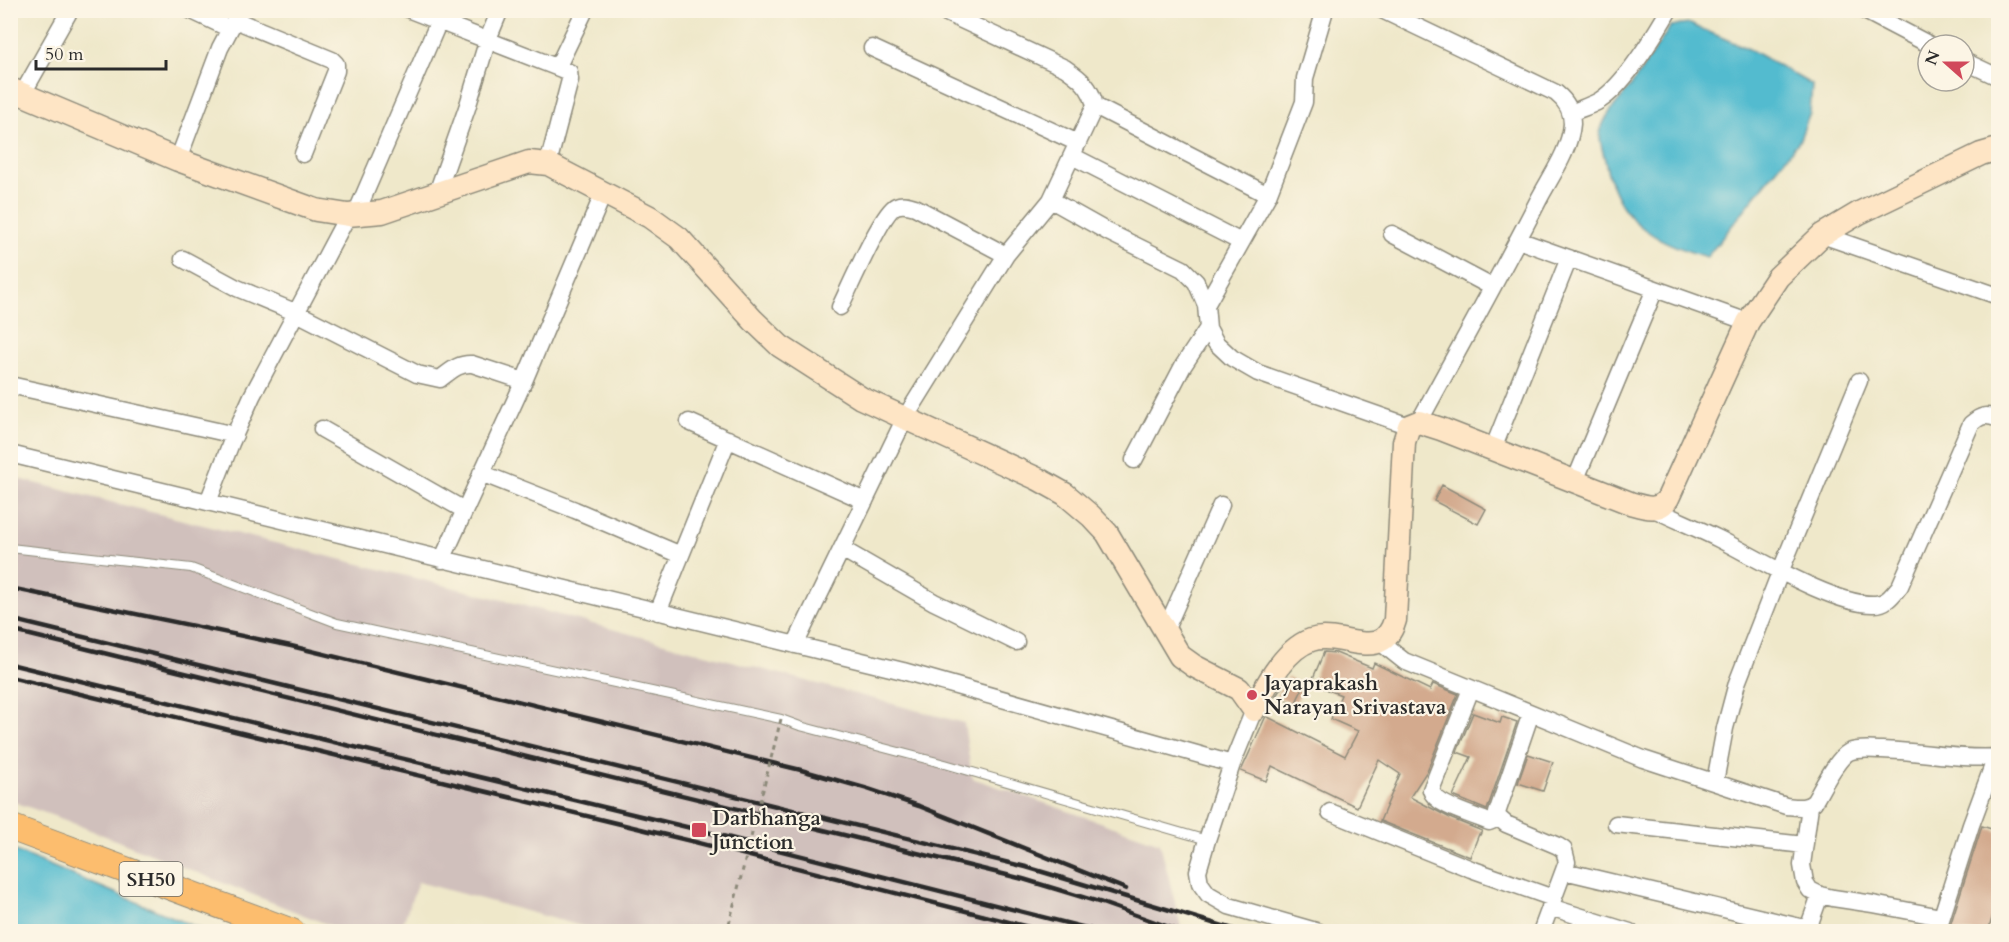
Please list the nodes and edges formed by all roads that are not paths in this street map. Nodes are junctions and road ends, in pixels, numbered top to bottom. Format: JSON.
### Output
{"nodes":[{"id":1,"x":70,"y":10,"type":"edge"},
{"id":2,"x":190,"y":10,"type":"edge"},
{"id":3,"x":410,"y":10,"type":"edge"},
{"id":4,"x":500,"y":10,"type":"edge"},
{"id":5,"x":585,"y":10,"type":"edge"},
{"id":6,"x":940,"y":10,"type":"edge"},
{"id":7,"x":1325,"y":10,"type":"edge"},
{"id":8,"x":1382,"y":10,"type":"edge"},
{"id":9,"x":1669,"y":10,"type":"edge"},
{"id":10,"x":1863,"y":10,"type":"edge"},
{"id":11,"x":1417,"y":19,"type":"edge"},
{"id":12,"x":235,"y":20,"type":"edge"},
{"id":13,"x":439,"y":21,"type":"junction"},
{"id":14,"x":1916,"y":38,"type":"edge"},
{"id":15,"x":488,"y":39,"type":"junction"},
{"id":16,"x":872,"y":48,"type":"dead end"},
{"id":17,"x":558,"y":66,"type":"junction"},
{"id":18,"x":1976,"y":66,"type":"edge"},
{"id":19,"x":1998,"y":76,"type":"edge"},
{"id":20,"x":17,"y":91,"type":"edge"},
{"id":21,"x":1095,"y":106,"type":"junction"},
{"id":22,"x":1571,"y":113,"type":"junction"},
{"id":23,"x":1075,"y":149,"type":"junction"},
{"id":24,"x":1998,"y":149,"type":"edge"},
{"id":25,"x":303,"y":154,"type":"dead end"},
{"id":26,"x":178,"y":160,"type":"junction"},
{"id":27,"x":548,"y":164,"type":"junction"},
{"id":28,"x":604,"y":192,"type":"junction"},
{"id":29,"x":437,"y":193,"type":"junction"},
{"id":30,"x":1268,"y":195,"type":"junction"},
{"id":31,"x":1051,"y":200,"type":"junction"},
{"id":32,"x":352,"y":215,"type":"junction"},
{"id":33,"x":1392,"y":234,"type":"dead end"},
{"id":34,"x":1822,"y":234,"type":"junction"},
{"id":35,"x":1518,"y":240,"type":"junction"},
{"id":36,"x":1241,"y":242,"type":"junction"},
{"id":37,"x":1006,"y":255,"type":"junction"},
{"id":38,"x":1569,"y":258,"type":"junction"},
{"id":39,"x":183,"y":259,"type":"dead end"},
{"id":40,"x":1492,"y":287,"type":"junction"},
{"id":41,"x":1655,"y":289,"type":"junction"},
{"id":42,"x":1998,"y":296,"type":"edge"},
{"id":43,"x":1206,"y":305,"type":"junction"},
{"id":44,"x":840,"y":307,"type":"dead end"},
{"id":45,"x":297,"y":313,"type":"junction"},
{"id":46,"x":1748,"y":322,"type":"junction"},
{"id":47,"x":1208,"y":328,"type":"junction"},
{"id":48,"x":524,"y":381,"type":"junction"},
{"id":49,"x":1859,"y":381,"type":"dead end"},
{"id":50,"x":10,"y":384,"type":"edge"},
{"id":51,"x":905,"y":418,"type":"junction"},
{"id":52,"x":1998,"y":419,"type":"edge"},
{"id":53,"x":689,"y":422,"type":"dead end"},
{"id":54,"x":1414,"y":424,"type":"junction"},
{"id":55,"x":322,"y":429,"type":"dead end"},
{"id":56,"x":235,"y":435,"type":"junction"},
{"id":57,"x":728,"y":439,"type":"junction"},
{"id":58,"x":1493,"y":449,"type":"junction"},
{"id":59,"x":10,"y":454,"type":"edge"},
{"id":60,"x":1134,"y":460,"type":"dead end"},
{"id":61,"x":481,"y":473,"type":"junction"},
{"id":62,"x":1575,"y":481,"type":"junction"},
{"id":63,"x":865,"y":501,"type":"junction"},
{"id":64,"x":208,"y":502,"type":"junction"},
{"id":65,"x":1221,"y":505,"type":"dead end"},
{"id":66,"x":1652,"y":508,"type":"junction"},
{"id":67,"x":464,"y":510,"type":"junction"},
{"id":68,"x":10,"y":548,"type":"edge"},
{"id":69,"x":842,"y":549,"type":"junction"},
{"id":70,"x":681,"y":555,"type":"junction"},
{"id":71,"x":442,"y":560,"type":"junction"},
{"id":72,"x":1780,"y":570,"type":"junction"},
{"id":73,"x":658,"y":612,"type":"junction"},
{"id":74,"x":1165,"y":631,"type":"junction"},
{"id":75,"x":1016,"y":642,"type":"dead end"},
{"id":76,"x":1380,"y":642,"type":"junction"},
{"id":77,"x":795,"y":645,"type":"junction"},
{"id":78,"x":1265,"y":685,"type":"junction"},
{"id":79,"x":1471,"y":688,"type":"junction"},
{"id":80,"x":1239,"y":689,"type":"junction"},
{"id":81,"x":1254,"y":710,"type":"junction"},
{"id":82,"x":1531,"y":713,"type":"junction"},
{"id":83,"x":1997,"y":757,"type":"edge"},
{"id":84,"x":1232,"y":764,"type":"junction"},
{"id":85,"x":1715,"y":782,"type":"junction"},
{"id":86,"x":1810,"y":806,"type":"junction"},
{"id":87,"x":1330,"y":812,"type":"dead end"},
{"id":88,"x":1499,"y":818,"type":"junction"},
{"id":89,"x":1616,"y":824,"type":"dead end"},
{"id":90,"x":10,"y":827,"type":"edge"},
{"id":91,"x":1208,"y":840,"type":"junction"},
{"id":92,"x":1804,"y":845,"type":"junction"},
{"id":93,"x":1564,"y":871,"type":"junction"},
{"id":94,"x":1820,"y":895,"type":"junction"},
{"id":95,"x":1552,"y":902,"type":"junction"},
{"id":96,"x":1939,"y":924,"type":"edge"},
{"id":97,"x":291,"y":932,"type":"edge"},
{"id":98,"x":1318,"y":932,"type":"edge"},
{"id":99,"x":1541,"y":932,"type":"edge"},
{"id":100,"x":1630,"y":932,"type":"edge"}],
"edges":[{"from":1,"to":20,"type":"street"},
{"from":2,"to":12,"type":"street"},
{"from":3,"to":13,"type":"street"},
{"from":4,"to":15,"type":"street"},
{"from":5,"to":17,"type":"street"},
{"from":6,"to":21,"type":"street"},
{"from":7,"to":30,"type":"street"},
{"from":8,"to":11,"type":"street"},
{"from":9,"to":22,"type":"street"},
{"from":10,"to":14,"type":"street"},
{"from":11,"to":22,"type":"street"},
{"from":12,"to":25,"type":"street"},
{"from":12,"to":26,"type":"street"},
{"from":13,"to":15,"type":"street"},
{"from":13,"to":32,"type":"street"},
{"from":15,"to":17,"type":"street"},
{"from":15,"to":29,"type":"street"},
{"from":16,"to":23,"type":"street"},
{"from":17,"to":27,"type":"street"},
{"from":18,"to":19,"type":"street"},
{"from":20,"to":26,"type":"main road"},
{"from":21,"to":23,"type":"street"},
{"from":21,"to":30,"type":"street"},
{"from":22,"to":35,"type":"street"},
{"from":23,"to":31,"type":"street"},
{"from":23,"to":36,"type":"street"},
{"from":24,"to":34,"type":"main road"},
{"from":26,"to":32,"type":"main road"},
{"from":27,"to":28,"type":"main road"},
{"from":27,"to":29,"type":"main road"},
{"from":28,"to":48,"type":"street"},
{"from":28,"to":51,"type":"main road"},
{"from":29,"to":32,"type":"main road"},
{"from":30,"to":36,"type":"street"},
{"from":31,"to":37,"type":"street"},
{"from":31,"to":43,"type":"street"},
{"from":32,"to":45,"type":"street"},
{"from":33,"to":40,"type":"street"},
{"from":34,"to":42,"type":"street"},
{"from":34,"to":46,"type":"main road"},
{"from":35,"to":38,"type":"street"},
{"from":35,"to":40,"type":"street"},
{"from":36,"to":43,"type":"street"},
{"from":37,"to":44,"type":"street"},
{"from":37,"to":51,"type":"street"},
{"from":38,"to":41,"type":"street"},
{"from":38,"to":58,"type":"street"},
{"from":39,"to":45,"type":"street"},
{"from":40,"to":54,"type":"street"},
{"from":41,"to":46,"type":"street"},
{"from":41,"to":62,"type":"street"},
{"from":43,"to":47,"type":"street"},
{"from":45,"to":48,"type":"street"},
{"from":45,"to":56,"type":"street"},
{"from":46,"to":66,"type":"main road"},
{"from":47,"to":54,"type":"street"},
{"from":47,"to":60,"type":"street"},
{"from":48,"to":61,"type":"street"},
{"from":49,"to":72,"type":"street"},
{"from":50,"to":56,"type":"street"},
{"from":51,"to":63,"type":"street"},
{"from":51,"to":74,"type":"main road"},
{"from":52,"to":72,"type":"street"},
{"from":53,"to":57,"type":"street"},
{"from":54,"to":58,"type":"main road"},
{"from":54,"to":76,"type":"main road"},
{"from":55,"to":67,"type":"street"},
{"from":56,"to":64,"type":"street"},
{"from":57,"to":63,"type":"street"},
{"from":57,"to":70,"type":"street"},
{"from":58,"to":62,"type":"main road"},
{"from":59,"to":64,"type":"street"},
{"from":61,"to":67,"type":"street"},
{"from":61,"to":70,"type":"street"},
{"from":62,"to":66,"type":"main road"},
{"from":63,"to":69,"type":"street"},
{"from":64,"to":71,"type":"street"},
{"from":65,"to":74,"type":"street"},
{"from":66,"to":72,"type":"street"},
{"from":67,"to":71,"type":"street"},
{"from":68,"to":91,"type":"lane"},
{"from":69,"to":75,"type":"street"},
{"from":69,"to":77,"type":"street"},
{"from":70,"to":73,"type":"street"},
{"from":71,"to":73,"type":"street"},
{"from":72,"to":85,"type":"street"},
{"from":73,"to":77,"type":"street"},
{"from":74,"to":80,"type":"main road"},
{"from":76,"to":78,"type":"main road"},
{"from":76,"to":79,"type":"street"},
{"from":77,"to":84,"type":"street"},
{"from":78,"to":80,"type":"main road"},
{"from":78,"to":81,"type":"main road"},
{"from":79,"to":82,"type":"street"},
{"from":79,"to":88,"type":"street"},
{"from":80,"to":81,"type":"main road"},
{"from":81,"to":84,"type":"street"},
{"from":82,"to":85,"type":"street"},
{"from":82,"to":88,"type":"street"},
{"from":83,"to":86,"type":"street"},
{"from":83,"to":96,"type":"street"},
{"from":84,"to":91,"type":"street"},
{"from":85,"to":86,"type":"street"},
{"from":86,"to":92,"type":"street"},
{"from":87,"to":95,"type":"street"},
{"from":88,"to":93,"type":"street"},
{"from":89,"to":92,"type":"street"},
{"from":90,"to":97,"type":"main road","number":"SH50"},
{"from":91,"to":98,"type":"street"},
{"from":92,"to":94,"type":"street"},
{"from":93,"to":94,"type":"street"},
{"from":93,"to":95,"type":"street"},
{"from":94,"to":96,"type":"street"},
{"from":95,"to":99,"type":"street"},
{"from":95,"to":100,"type":"street"}]}
